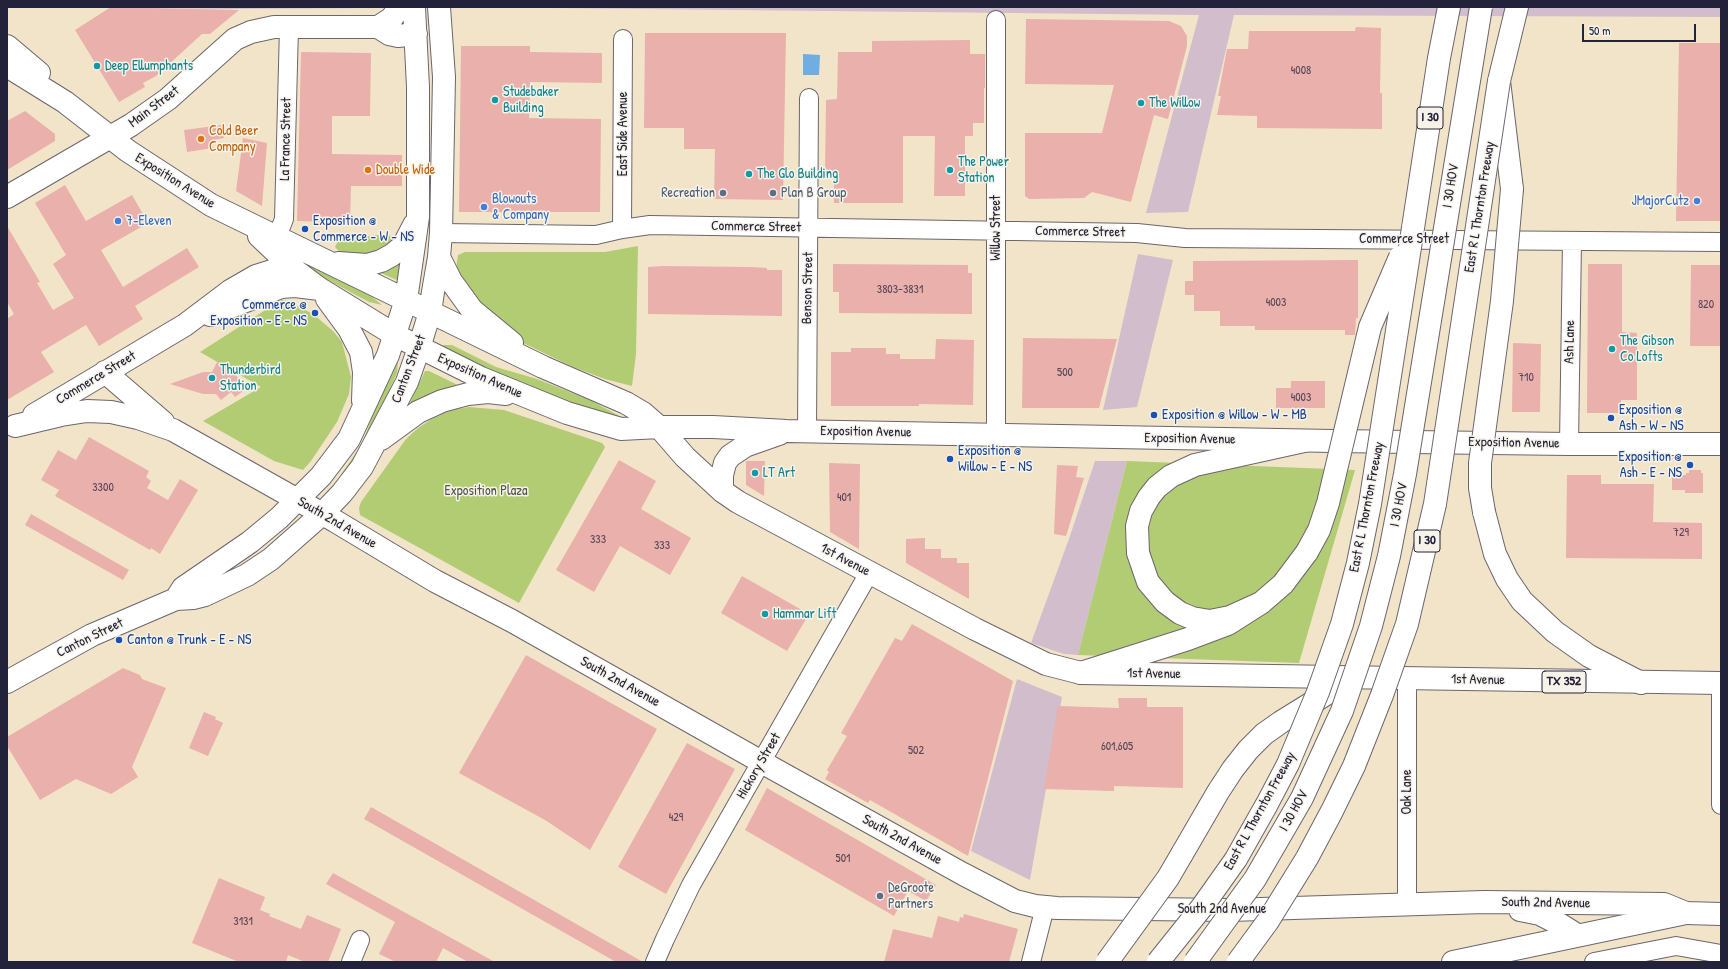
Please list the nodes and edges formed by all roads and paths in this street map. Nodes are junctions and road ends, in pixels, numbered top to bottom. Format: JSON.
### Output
{"nodes":[{"id":1,"x":399,"y":7,"type":"edge"},
{"id":2,"x":414,"y":7,"type":"edge"},
{"id":3,"x":439,"y":7,"type":"edge"},
{"id":4,"x":1449,"y":7,"type":"edge"},
{"id":5,"x":1481,"y":7,"type":"edge"},
{"id":6,"x":1494,"y":7,"type":"edge"},
{"id":7,"x":1517,"y":7,"type":"edge"},
{"id":8,"x":996,"y":20,"type":"dead end"},
{"id":9,"x":289,"y":27,"type":"junction"},
{"id":10,"x":378,"y":27,"type":"junction"},
{"id":11,"x":416,"y":34,"type":"junction"},
{"id":12,"x":623,"y":39,"type":"dead end"},
{"id":13,"x":7,"y":46,"type":"edge"},
{"id":14,"x":7,"y":66,"type":"edge"},
{"id":15,"x":1499,"y":81,"type":"junction"},
{"id":16,"x":810,"y":98,"type":"dead end"},
{"id":17,"x":65,"y":102,"type":"junction"},
{"id":18,"x":109,"y":138,"type":"junction"},
{"id":19,"x":7,"y":197,"type":"edge"},
{"id":20,"x":418,"y":217,"type":"junction"},
{"id":21,"x":809,"y":228,"type":"junction"},
{"id":22,"x":1413,"y":228,"type":"junction"},
{"id":23,"x":622,"y":229,"type":"junction"},
{"id":24,"x":996,"y":230,"type":"junction"},
{"id":25,"x":441,"y":234,"type":"junction"},
{"id":26,"x":1572,"y":241,"type":"junction"},
{"id":27,"x":273,"y":242,"type":"junction"},
{"id":28,"x":1721,"y":242,"type":"edge"},
{"id":29,"x":439,"y":257,"type":"junction"},
{"id":30,"x":331,"y":263,"type":"junction"},
{"id":31,"x":296,"y":271,"type":"junction"},
{"id":32,"x":320,"y":289,"type":"junction"},
{"id":33,"x":406,"y":300,"type":"junction"},
{"id":34,"x":430,"y":312,"type":"junction"},
{"id":35,"x":185,"y":325,"type":"junction"},
{"id":36,"x":395,"y":335,"type":"junction"},
{"id":37,"x":419,"y":348,"type":"junction"},
{"id":38,"x":543,"y":367,"type":"junction"},
{"id":39,"x":105,"y":372,"type":"junction"},
{"id":40,"x":527,"y":397,"type":"junction"},
{"id":41,"x":363,"y":408,"type":"junction"},
{"id":42,"x":659,"y":427,"type":"junction"},
{"id":43,"x":11,"y":429,"type":"edge"},
{"id":44,"x":173,"y":430,"type":"junction"},
{"id":45,"x":797,"y":431,"type":"junction"},
{"id":46,"x":996,"y":435,"type":"junction"},
{"id":47,"x":1304,"y":441,"type":"junction"},
{"id":48,"x":376,"y":444,"type":"junction"},
{"id":49,"x":1569,"y":444,"type":"junction"},
{"id":50,"x":1721,"y":444,"type":"edge"},
{"id":51,"x":722,"y":491,"type":"junction"},
{"id":52,"x":298,"y":501,"type":"junction"},
{"id":53,"x":322,"y":514,"type":"junction"},
{"id":54,"x":869,"y":573,"type":"junction"},
{"id":55,"x":176,"y":599,"type":"junction"},
{"id":56,"x":1261,"y":603,"type":"junction"},
{"id":57,"x":1081,"y":673,"type":"junction"},
{"id":58,"x":1352,"y":678,"type":"junction"},
{"id":59,"x":1407,"y":679,"type":"junction"},
{"id":60,"x":7,"y":682,"type":"edge"},
{"id":61,"x":1641,"y":683,"type":"junction"},
{"id":62,"x":1721,"y":683,"type":"edge"},
{"id":63,"x":1721,"y":694,"type":"edge"},
{"id":64,"x":762,"y":762,"type":"junction"},
{"id":65,"x":1721,"y":805,"type":"edge"},
{"id":66,"x":1484,"y":902,"type":"junction"},
{"id":67,"x":1407,"y":905,"type":"junction"},
{"id":68,"x":1045,"y":907,"type":"junction"},
{"id":69,"x":1686,"y":913,"type":"junction"},
{"id":70,"x":1721,"y":914,"type":"edge"},
{"id":71,"x":1577,"y":935,"type":"junction"},
{"id":72,"x":360,"y":940,"type":"dead end"},
{"id":73,"x":1721,"y":954,"type":"edge"},
{"id":74,"x":351,"y":962,"type":"edge"},
{"id":75,"x":655,"y":962,"type":"edge"},
{"id":76,"x":1031,"y":962,"type":"edge"},
{"id":77,"x":1107,"y":962,"type":"edge"},
{"id":78,"x":1158,"y":962,"type":"edge"},
{"id":79,"x":1195,"y":962,"type":"edge"},
{"id":80,"x":1211,"y":962,"type":"edge"},
{"id":81,"x":1238,"y":962,"type":"edge"},
{"id":82,"x":1453,"y":962,"type":"edge"},
{"id":83,"x":1594,"y":962,"type":"edge"}],
"edges":[{"from":1,"to":10,"type":"main road"},
{"from":2,"to":11,"type":"main road"},
{"from":3,"to":25,"type":"main road","name":"Canton Street"},
{"from":4,"to":22,"type":"main road","name":"East R L Thornton Freeway","number":"I 30"},
{"from":5,"to":79,"type":"main road","name":"I 30 HOV","bridge":true},
{"from":6,"to":80,"type":"main road","name":"I 30 HOV"},
{"from":7,"to":15,"type":"main road","name":"East R L Thornton Freeway","number":"I 30"},
{"from":8,"to":24,"type":"street","name":"Willow Street"},
{"from":9,"to":10,"type":"main road","name":"Main Street"},
{"from":9,"to":18,"type":"main road","name":"Main Street"},
{"from":9,"to":27,"type":"street","name":"La France Street"},
{"from":10,"to":11,"type":"main road","name":"Main Street"},
{"from":11,"to":20,"type":"main road","name":"Canton Street"},
{"from":12,"to":23,"type":"street","name":"East Side Avenue"},
{"from":13,"to":17,"type":"main road"},
{"from":14,"to":17,"type":"main road"},
{"from":15,"to":61,"type":"main road","bridge":true},
{"from":15,"to":81,"type":"main road","name":"East R L Thornton Freeway","number":"I 30","bridge":true},
{"from":16,"to":21,"type":"street","name":"Benson Street"},
{"from":17,"to":18,"type":"main road","name":"Exposition Avenue"},
{"from":18,"to":19,"type":"main road","name":"Main Street"},
{"from":18,"to":27,"type":"main road","name":"Exposition Avenue"},
{"from":20,"to":30,"type":"main road"},
{"from":20,"to":33,"type":"main road","name":"Canton Street"},
{"from":21,"to":23,"type":"street","name":"Commerce Street"},
{"from":21,"to":24,"type":"street","name":"Commerce Street"},
{"from":21,"to":45,"type":"street","name":"Benson Street"},
{"from":22,"to":56,"type":"main road","bridge":true},
{"from":22,"to":78,"type":"main road","name":"East R L Thornton Freeway","number":"I 30","bridge":true},
{"from":23,"to":25,"type":"street","name":"Commerce Street"},
{"from":24,"to":26,"type":"street","name":"Commerce Street"},
{"from":24,"to":46,"type":"street","name":"Willow Street"},
{"from":25,"to":29,"type":"main road","name":"Canton Street"},
{"from":26,"to":28,"type":"street","name":"Commerce Street"},
{"from":26,"to":49,"type":"street","name":"Ash Lane"},
{"from":27,"to":30,"type":"main road","name":"Exposition Avenue"},
{"from":27,"to":31,"type":"main road","name":"Exposition Avenue"},
{"from":29,"to":34,"type":"main road","name":"Canton Street"},
{"from":29,"to":38,"type":"main road"},
{"from":30,"to":33,"type":"main road","name":"Exposition Avenue"},
{"from":31,"to":32,"type":"main road","name":"Exposition Avenue"},
{"from":31,"to":35,"type":"main road","name":"Commerce Street"},
{"from":32,"to":35,"type":"main road","name":"Commerce Street"},
{"from":32,"to":36,"type":"main road","name":"Exposition Avenue"},
{"from":32,"to":41,"type":"main road"},
{"from":33,"to":34,"type":"main road","name":"Exposition Avenue"},
{"from":33,"to":36,"type":"main road","name":"Canton Street"},
{"from":34,"to":37,"type":"main road","name":"Canton Street"},
{"from":34,"to":38,"type":"main road","name":"Exposition Avenue"},
{"from":35,"to":39,"type":"main road","name":"Commerce Street"},
{"from":36,"to":37,"type":"main road","name":"Exposition Avenue"},
{"from":36,"to":41,"type":"main road","name":"Canton Street"},
{"from":37,"to":40,"type":"main road","name":"Exposition Avenue"},
{"from":37,"to":48,"type":"main road","name":"Canton Street"},
{"from":38,"to":42,"type":"main road","name":"Exposition Avenue"},
{"from":39,"to":43,"type":"main road","name":"Commerce Street"},
{"from":39,"to":44,"type":"main road","name":"South 2nd Avenue"},
{"from":40,"to":42,"type":"main road","name":"Exposition Avenue"},
{"from":40,"to":48,"type":"main road"},
{"from":41,"to":52,"type":"main road","name":"Canton Street"},
{"from":42,"to":45,"type":"main road","name":"Exposition Avenue"},
{"from":42,"to":51,"type":"main road","name":"1st Avenue"},
{"from":43,"to":44,"type":"main road","name":"South 2nd Avenue"},
{"from":44,"to":52,"type":"main road","name":"South 2nd Avenue"},
{"from":45,"to":46,"type":"main road","name":"Exposition Avenue"},
{"from":45,"to":51,"type":"main road"},
{"from":46,"to":47,"type":"main road","name":"Exposition Avenue"},
{"from":47,"to":49,"type":"main road","name":"Exposition Avenue"},
{"from":47,"to":56,"type":"main road"},
{"from":48,"to":53,"type":"main road","name":"Canton Street"},
{"from":49,"to":50,"type":"main road","name":"Exposition Avenue"},
{"from":51,"to":54,"type":"main road","name":"1st Avenue"},
{"from":52,"to":53,"type":"main road","name":"South 2nd Avenue"},
{"from":52,"to":55,"type":"main road","name":"Canton Street"},
{"from":53,"to":55,"type":"main road","name":"Canton Street"},
{"from":53,"to":64,"type":"main road","name":"South 2nd Avenue"},
{"from":54,"to":57,"type":"main road","name":"1st Avenue"},
{"from":54,"to":64,"type":"street","name":"Hickory Street"},
{"from":55,"to":60,"type":"main road","name":"Canton Street"},
{"from":56,"to":57,"type":"main road"},
{"from":57,"to":58,"type":"main road","name":"1st Avenue"},
{"from":58,"to":59,"type":"main road","name":"1st Avenue","number":"TX 352"},
{"from":58,"to":77,"type":"main road","bridge":true},
{"from":59,"to":61,"type":"main road","name":"1st Avenue","number":"TX 352"},
{"from":59,"to":67,"type":"street","name":"Oak Lane"},
{"from":61,"to":62,"type":"main road","name":"1st Avenue","number":"TX 352"},
{"from":63,"to":65,"type":"street"},
{"from":64,"to":68,"type":"main road","name":"South 2nd Avenue"},
{"from":64,"to":75,"type":"street","name":"Hickory Street"},
{"from":66,"to":67,"type":"main road","name":"South 2nd Avenue"},
{"from":66,"to":69,"type":"main road","name":"South 2nd Avenue"},
{"from":66,"to":71,"type":"main road"},
{"from":67,"to":68,"type":"main road","name":"South 2nd Avenue"},
{"from":68,"to":76,"type":"street"},
{"from":69,"to":70,"type":"main road","name":"South 2nd Avenue"},
{"from":69,"to":71,"type":"main road"},
{"from":71,"to":82,"type":"main road"},
{"from":72,"to":74,"type":"street"},
{"from":73,"to":83,"type":"street"}]}
